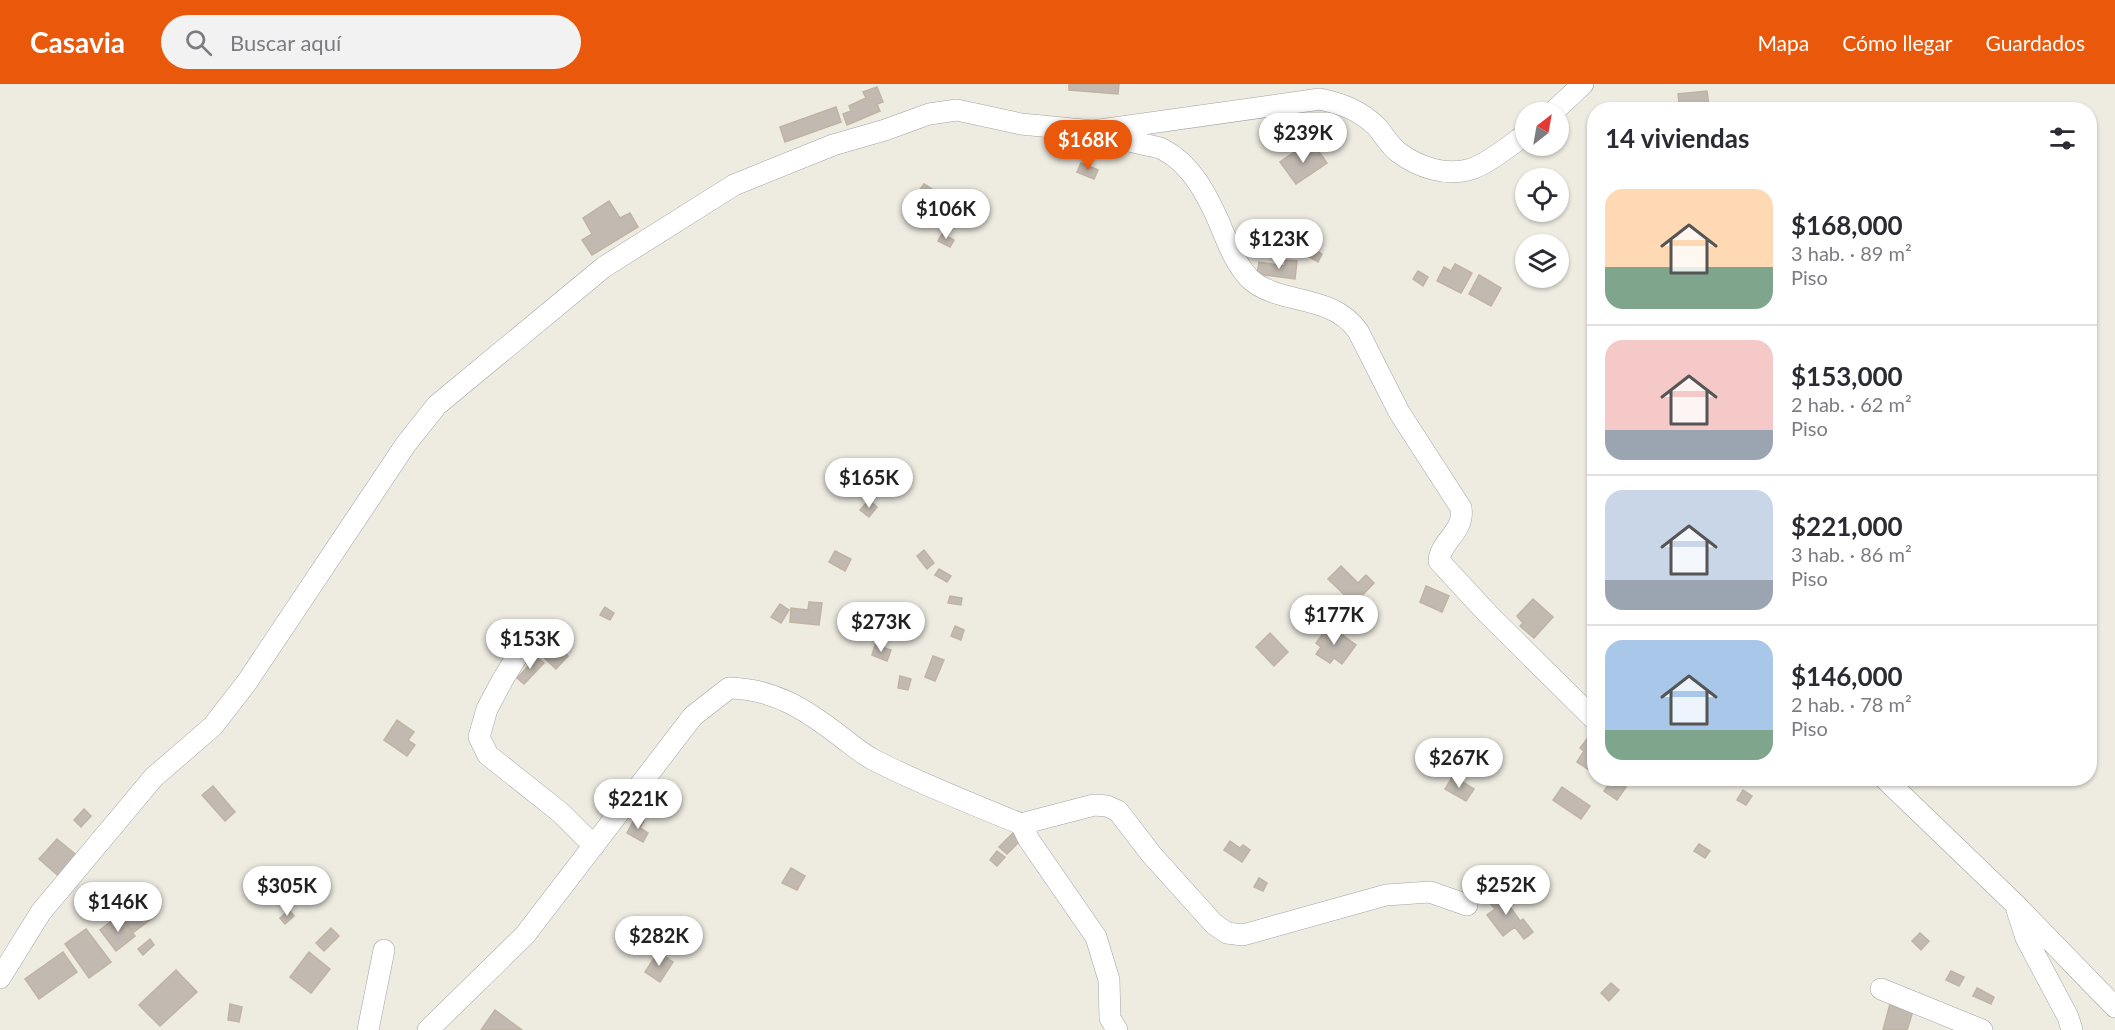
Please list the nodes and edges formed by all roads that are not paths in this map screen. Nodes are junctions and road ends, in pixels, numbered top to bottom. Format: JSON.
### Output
{"nodes":[{"id":1,"x":1583,"y":84,"type":"edge"},
{"id":2,"x":1564,"y":102,"type":"edge"},
{"id":3,"x":1093,"y":131,"type":"junction"},
{"id":4,"x":1515,"y":142,"type":"edge"},
{"id":5,"x":529,"y":637,"type":"dead end"},
{"id":6,"x":1587,"y":712,"type":"edge"},
{"id":7,"x":1892,"y":786,"type":"edge"},
{"id":8,"x":1021,"y":824,"type":"junction"},
{"id":9,"x":594,"y":846,"type":"junction"},
{"id":10,"x":1467,"y":904,"type":"dead end"},
{"id":11,"x":2015,"y":904,"type":"junction"},
{"id":12,"x":384,"y":950,"type":"dead end"},
{"id":13,"x":0,"y":978,"type":"edge"},
{"id":14,"x":1881,"y":989,"type":"dead end"},
{"id":15,"x":2115,"y":1007,"type":"edge"},
{"id":16,"x":368,"y":1030,"type":"edge"},
{"id":17,"x":428,"y":1030,"type":"edge"},
{"id":18,"x":1117,"y":1030,"type":"edge"},
{"id":19,"x":1982,"y":1030,"type":"edge"},
{"id":20,"x":2072,"y":1030,"type":"edge"}],
"edges":[{"from":1,"to":2,"type":"street"},
{"from":3,"to":4,"type":"street"},
{"from":3,"to":6,"type":"street"},
{"from":3,"to":13,"type":"street"},
{"from":5,"to":9,"type":"street"},
{"from":7,"to":11,"type":"street"},
{"from":8,"to":9,"type":"street"},
{"from":8,"to":10,"type":"street"},
{"from":8,"to":18,"type":"street"},
{"from":9,"to":17,"type":"street"},
{"from":11,"to":15,"type":"street"},
{"from":11,"to":20,"type":"street"},
{"from":12,"to":16,"type":"street"},
{"from":14,"to":19,"type":"street"}]}
